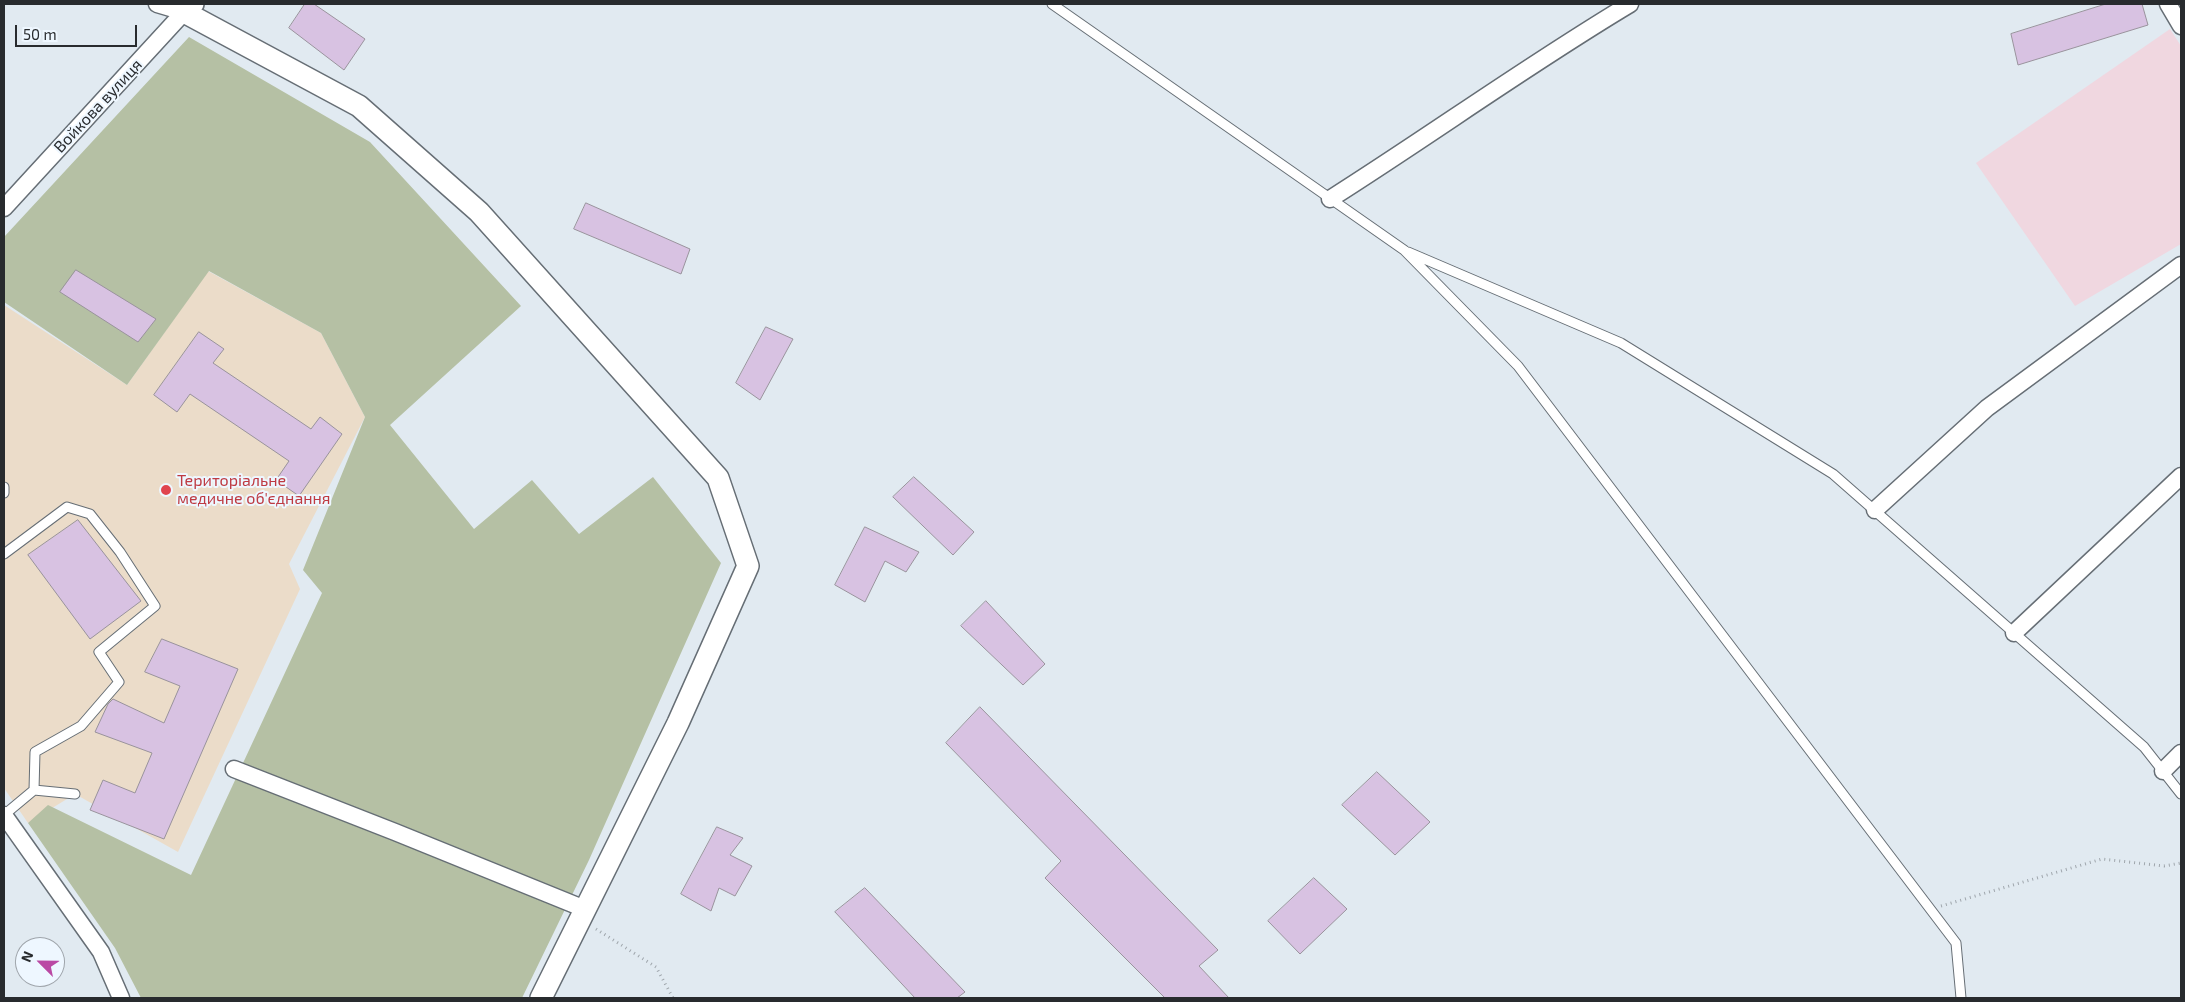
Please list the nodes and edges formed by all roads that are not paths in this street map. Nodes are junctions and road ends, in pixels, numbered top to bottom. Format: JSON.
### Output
{"nodes":[{"id":1,"x":157,"y":4,"type":"edge"},
{"id":2,"x":1052,"y":4,"type":"edge"},
{"id":3,"x":1630,"y":4,"type":"edge"},
{"id":4,"x":2168,"y":4,"type":"edge"},
{"id":5,"x":188,"y":8,"type":"edge"},
{"id":6,"x":2181,"y":26,"type":"edge"},
{"id":7,"x":1330,"y":199,"type":"junction"},
{"id":8,"x":4,"y":208,"type":"edge"},
{"id":9,"x":1404,"y":250,"type":"junction"},
{"id":10,"x":2181,"y":264,"type":"edge"},
{"id":11,"x":2181,"y":476,"type":"edge"},
{"id":12,"x":4,"y":487,"type":"edge"},
{"id":13,"x":4,"y":493,"type":"edge"},
{"id":14,"x":1875,"y":510,"type":"junction"},
{"id":15,"x":4,"y":554,"type":"edge"},
{"id":16,"x":2014,"y":633,"type":"junction"},
{"id":17,"x":2181,"y":753,"type":"edge"},
{"id":18,"x":234,"y":769,"type":"dead end"},
{"id":19,"x":2163,"y":770,"type":"junction"},
{"id":20,"x":34,"y":790,"type":"junction"},
{"id":21,"x":75,"y":794,"type":"dead end"},
{"id":22,"x":2181,"y":794,"type":"edge"},
{"id":23,"x":4,"y":815,"type":"edge"},
{"id":24,"x":582,"y":914,"type":"junction"},
{"id":25,"x":121,"y":998,"type":"edge"},
{"id":26,"x":540,"y":998,"type":"edge"},
{"id":27,"x":1962,"y":998,"type":"edge"}],
"edges":[{"from":1,"to":5,"type":"street"},
{"from":2,"to":7,"type":"lane"},
{"from":3,"to":7,"type":"street"},
{"from":4,"to":6,"type":"street"},
{"from":5,"to":8,"type":"street","name":"Войкова вулиця"},
{"from":5,"to":24,"type":"street"},
{"from":7,"to":9,"type":"lane"},
{"from":9,"to":14,"type":"lane"},
{"from":9,"to":27,"type":"lane"},
{"from":10,"to":14,"type":"street"},
{"from":11,"to":16,"type":"street"},
{"from":12,"to":13,"type":"lane"},
{"from":14,"to":16,"type":"lane"},
{"from":15,"to":20,"type":"lane"},
{"from":16,"to":19,"type":"lane"},
{"from":17,"to":19,"type":"street"},
{"from":18,"to":24,"type":"street"},
{"from":19,"to":22,"type":"lane"},
{"from":20,"to":21,"type":"lane"},
{"from":20,"to":23,"type":"lane"},
{"from":23,"to":25,"type":"street"},
{"from":24,"to":26,"type":"street"}]}
